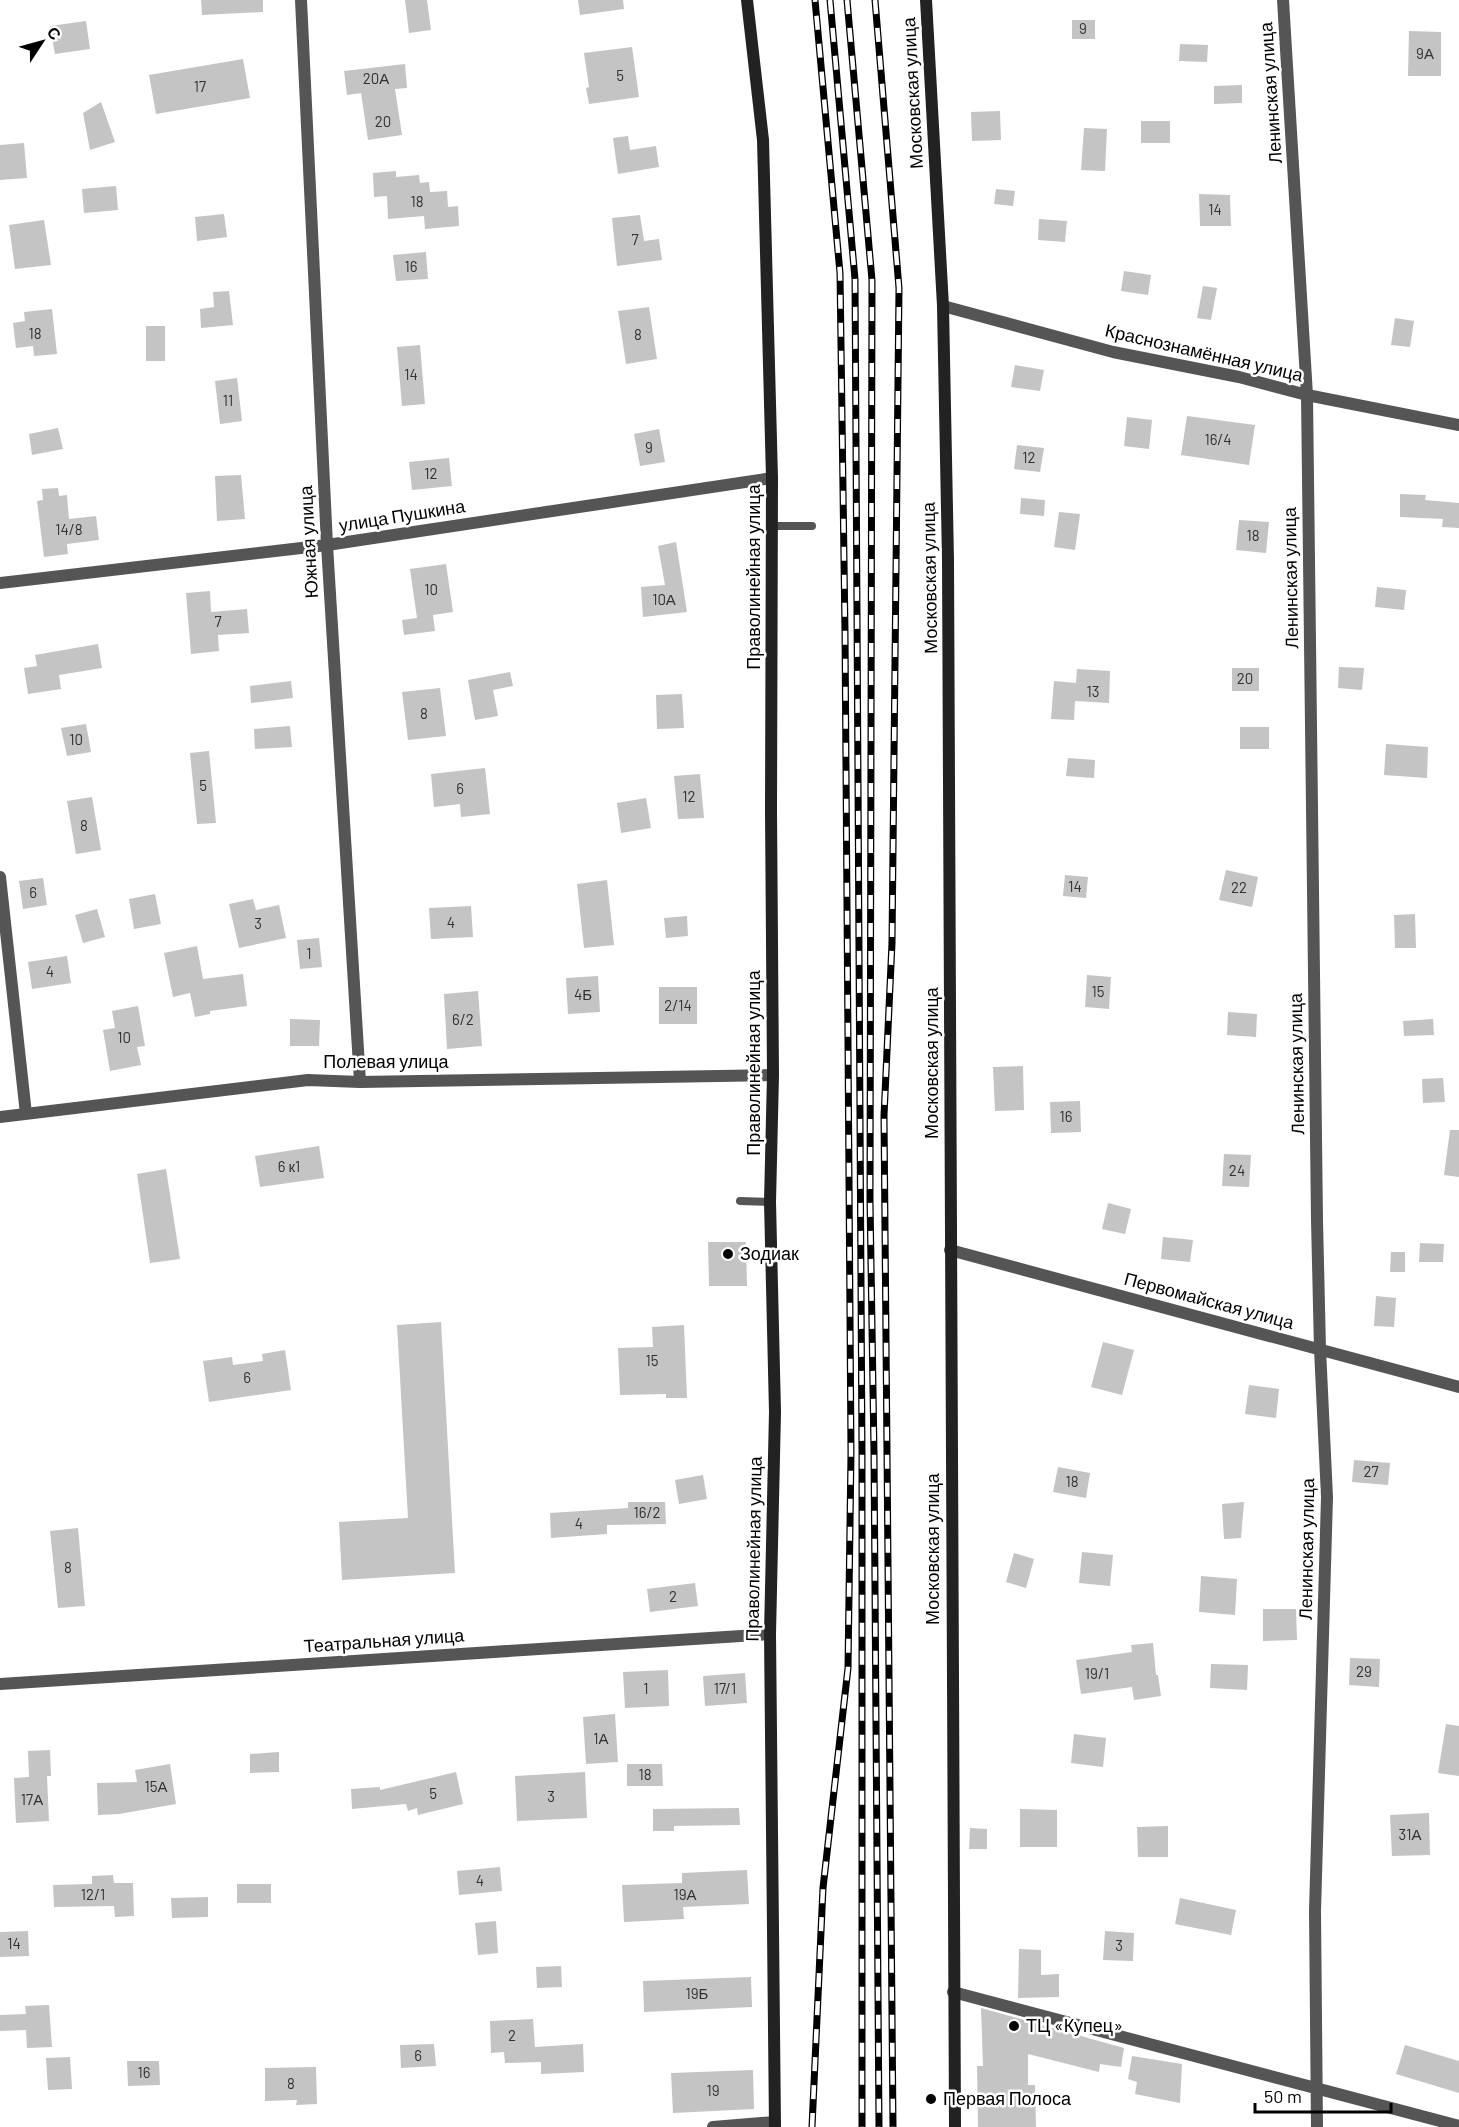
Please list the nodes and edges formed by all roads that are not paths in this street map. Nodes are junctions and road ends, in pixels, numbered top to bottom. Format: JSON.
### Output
{"nodes":[{"id":1,"x":301,"y":0,"type":"edge"},
{"id":2,"x":747,"y":0,"type":"edge"},
{"id":3,"x":926,"y":0,"type":"edge"},
{"id":4,"x":1283,"y":0,"type":"edge"},
{"id":5,"x":943,"y":306,"type":"junction"},
{"id":6,"x":1307,"y":395,"type":"junction"},
{"id":7,"x":1459,"y":425,"type":"edge"},
{"id":8,"x":772,"y":478,"type":"junction"},
{"id":9,"x":772,"y":526,"type":"junction"},
{"id":10,"x":812,"y":526,"type":"dead end"},
{"id":11,"x":327,"y":545,"type":"junction"},
{"id":12,"x":0,"y":583,"type":"edge"},
{"id":13,"x":0,"y":877,"type":"edge"},
{"id":14,"x":773,"y":1075,"type":"junction"},
{"id":15,"x":360,"y":1082,"type":"junction"},
{"id":16,"x":26,"y":1114,"type":"junction"},
{"id":17,"x":0,"y":1117,"type":"edge"},
{"id":18,"x":740,"y":1201,"type":"dead end"},
{"id":19,"x":770,"y":1202,"type":"junction"},
{"id":20,"x":950,"y":1250,"type":"junction"},
{"id":21,"x":1320,"y":1349,"type":"junction"},
{"id":22,"x":1459,"y":1387,"type":"edge"},
{"id":23,"x":770,"y":1634,"type":"junction"},
{"id":24,"x":0,"y":1684,"type":"edge"},
{"id":25,"x":953,"y":1992,"type":"junction"},
{"id":26,"x":1318,"y":2090,"type":"junction"},
{"id":27,"x":775,"y":2124,"type":"edge"},
{"id":28,"x":1459,"y":2126,"type":"edge"},
{"id":29,"x":713,"y":2127,"type":"edge"},
{"id":30,"x":954,"y":2127,"type":"edge"},
{"id":31,"x":1317,"y":2127,"type":"edge"}],
"edges":[{"from":1,"to":11,"type":"street","name":"Южная улица"},
{"from":2,"to":8,"type":"main road","name":"Праволинейная улица"},
{"from":3,"to":5,"type":"main road","name":"Московская улица"},
{"from":4,"to":6,"type":"street","name":"Ленинская улица"},
{"from":5,"to":6,"type":"street","name":"Краснознамённая улица"},
{"from":5,"to":20,"type":"main road","name":"Московская улица"},
{"from":6,"to":7,"type":"street","name":"Краснознамённая улица"},
{"from":6,"to":21,"type":"street","name":"Ленинская улица"},
{"from":8,"to":9,"type":"main road","name":"Праволинейная улица"},
{"from":8,"to":11,"type":"street","name":"улица Пушкина"},
{"from":9,"to":10,"type":"lane"},
{"from":9,"to":14,"type":"main road","name":"Праволинейная улица"},
{"from":11,"to":12,"type":"street","name":"улица Пушкина"},
{"from":11,"to":15,"type":"street","name":"Южная улица"},
{"from":13,"to":16,"type":"street"},
{"from":14,"to":15,"type":"street","name":"Полевая улица"},
{"from":14,"to":19,"type":"main road","name":"Праволинейная улица"},
{"from":15,"to":16,"type":"street","name":"Полевая улица"},
{"from":16,"to":17,"type":"street","name":"Полевая улица"},
{"from":18,"to":19,"type":"lane"},
{"from":19,"to":23,"type":"main road","name":"Праволинейная улица"},
{"from":20,"to":21,"type":"street","name":"Первомайская улица"},
{"from":20,"to":25,"type":"main road","name":"Московская улица"},
{"from":21,"to":22,"type":"street","name":"Первомайская улица"},
{"from":21,"to":26,"type":"street","name":"Ленинская улица"},
{"from":23,"to":24,"type":"street","name":"Театральная улица"},
{"from":23,"to":27,"type":"main road","name":"Праволинейная улица"},
{"from":25,"to":26,"type":"street"},
{"from":25,"to":30,"type":"main road","name":"Московская улица"},
{"from":26,"to":28,"type":"street"},
{"from":26,"to":31,"type":"street","name":"Ленинская улица"},
{"from":27,"to":29,"type":"street"}]}
